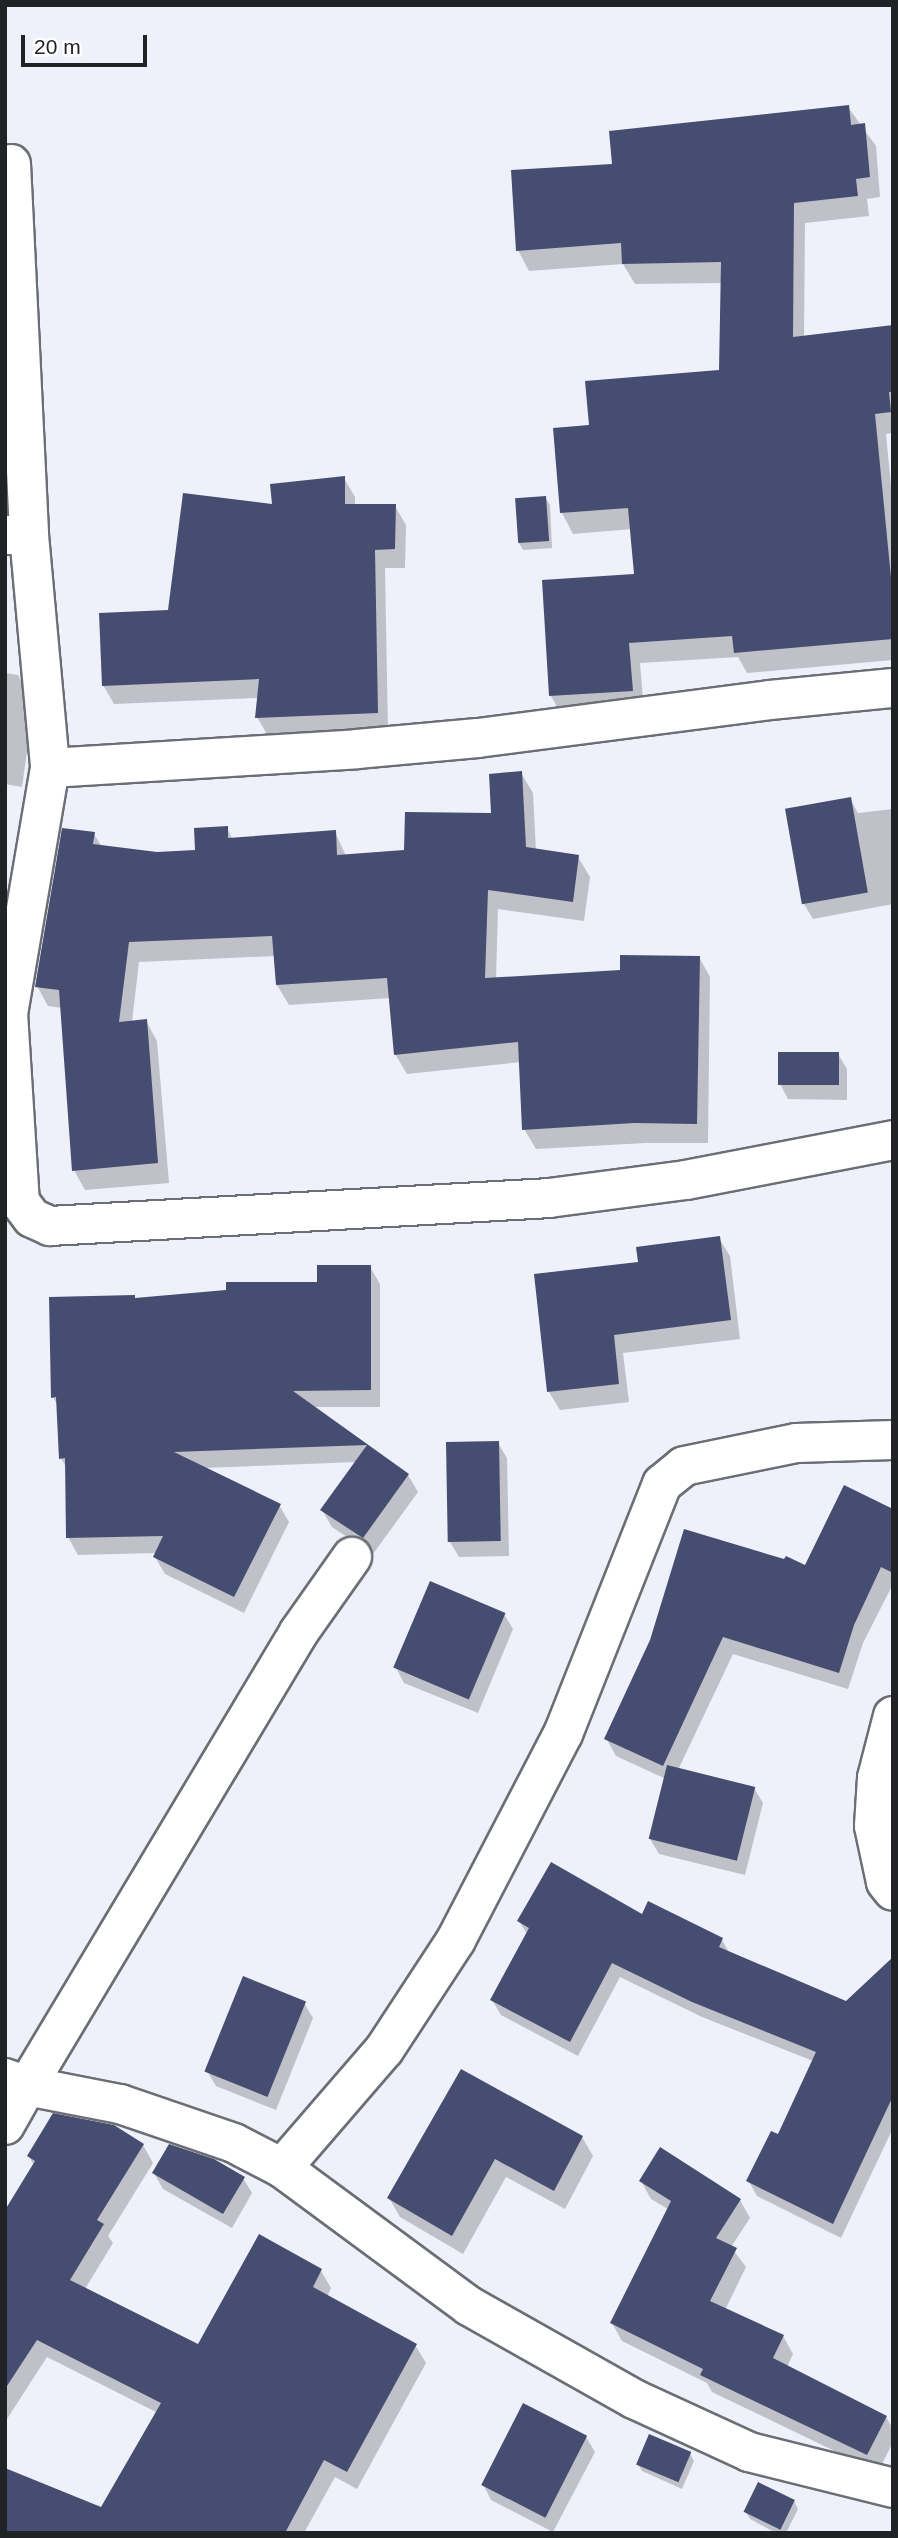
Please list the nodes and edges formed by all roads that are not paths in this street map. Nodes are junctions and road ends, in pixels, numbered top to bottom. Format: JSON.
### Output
{"nodes":[{"id":1,"x":10,"y":164,"type":"dead end"},
{"id":2,"x":17,"y":535,"type":"edge"},
{"id":3,"x":893,"y":688,"type":"edge"},
{"id":4,"x":50,"y":768,"type":"junction"},
{"id":5,"x":6,"y":1013,"type":"edge"},
{"id":6,"x":893,"y":1140,"type":"edge"},
{"id":7,"x":893,"y":1440,"type":"edge"},
{"id":8,"x":352,"y":1557,"type":"dead end"},
{"id":9,"x":893,"y":1716,"type":"edge"},
{"id":10,"x":893,"y":1891,"type":"edge"},
{"id":11,"x":16,"y":2082,"type":"edge"},
{"id":12,"x":5,"y":2125,"type":"edge"},
{"id":13,"x":282,"y":2168,"type":"junction"},
{"id":14,"x":893,"y":2488,"type":"edge"}],
"edges":[{"from":1,"to":2,"type":"street"},
{"from":2,"to":4,"type":"street"},
{"from":3,"to":4,"type":"street"},
{"from":4,"to":5,"type":"street"},
{"from":5,"to":6,"type":"street"},
{"from":7,"to":13,"type":"street"},
{"from":8,"to":11,"type":"street"},
{"from":9,"to":10,"type":"street"},
{"from":11,"to":12,"type":"street"},
{"from":11,"to":13,"type":"street"},
{"from":13,"to":14,"type":"street"}]}
